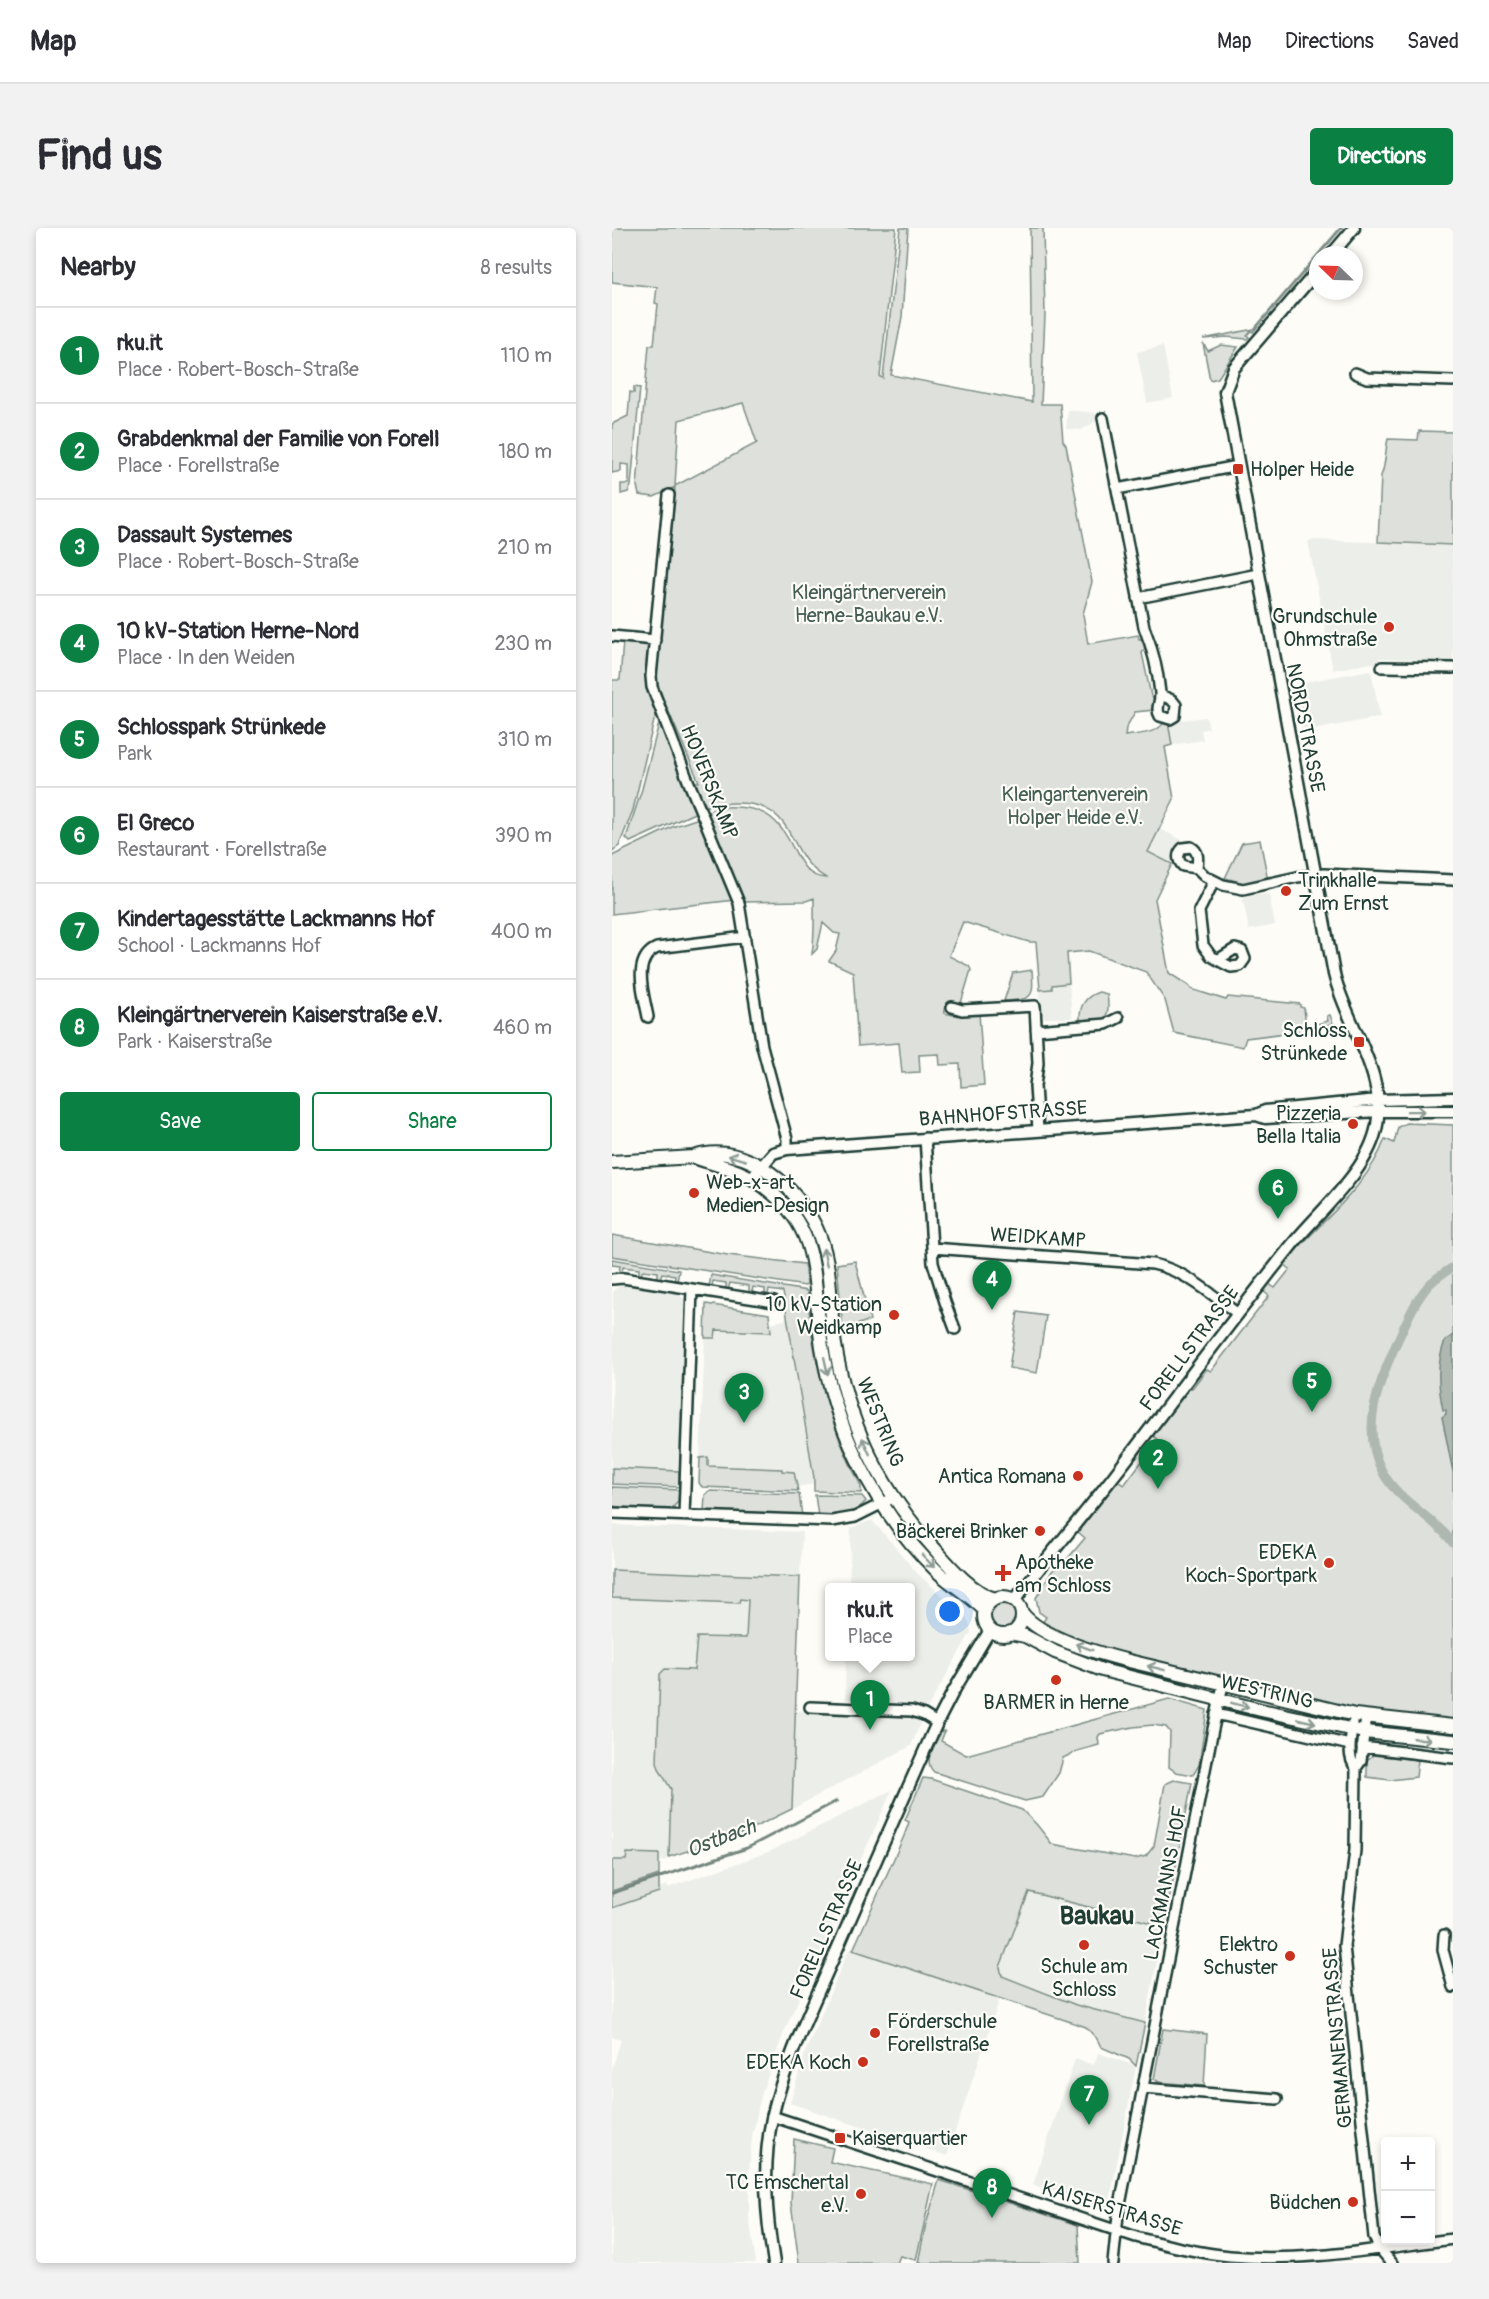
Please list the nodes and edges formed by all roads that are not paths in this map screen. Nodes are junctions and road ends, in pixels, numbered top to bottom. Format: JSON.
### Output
{"nodes":[{"id":1,"x":1354,"y":228,"type":"edge"},
{"id":2,"x":1339,"y":246,"type":"edge"},
{"id":3,"x":1309,"y":280,"type":"edge"},
{"id":4,"x":1356,"y":373,"type":"dead end"},
{"id":5,"x":1453,"y":381,"type":"edge"},
{"id":6,"x":1103,"y":418,"type":"dead end"},
{"id":7,"x":1238,"y":466,"type":"junction"},
{"id":8,"x":1117,"y":489,"type":"junction"},
{"id":9,"x":669,"y":495,"type":"dead end"},
{"id":10,"x":1258,"y":574,"type":"junction"},
{"id":11,"x":1138,"y":598,"type":"junction"},
{"id":12,"x":612,"y":636,"type":"edge"},
{"id":13,"x":655,"y":640,"type":"junction"},
{"id":14,"x":1382,"y":667,"type":"dead end"},
{"id":15,"x":1453,"y":668,"type":"edge"},
{"id":16,"x":1161,"y":695,"type":"dead end"},
{"id":17,"x":1197,"y":868,"type":"dead end"},
{"id":18,"x":1314,"y":875,"type":"junction"},
{"id":19,"x":1453,"y":880,"type":"edge"},
{"id":20,"x":1214,"y":881,"type":"junction"},
{"id":21,"x":745,"y":937,"type":"junction"},
{"id":22,"x":1220,"y":959,"type":"dead end"},
{"id":23,"x":952,"y":1007,"type":"dead end"},
{"id":24,"x":648,"y":1017,"type":"dead end"},
{"id":25,"x":1118,"y":1018,"type":"dead end"},
{"id":26,"x":1036,"y":1030,"type":"junction"},
{"id":27,"x":1453,"y":1098,"type":"edge"},
{"id":28,"x":1378,"y":1100,"type":"junction"},
{"id":29,"x":1378,"y":1111,"type":"junction"},
{"id":30,"x":1453,"y":1111,"type":"edge"},
{"id":31,"x":1256,"y":1114,"type":"junction"},
{"id":32,"x":1038,"y":1130,"type":"junction"},
{"id":33,"x":926,"y":1138,"type":"junction"},
{"id":34,"x":787,"y":1149,"type":"junction"},
{"id":35,"x":694,"y":1157,"type":"junction"},
{"id":36,"x":612,"y":1162,"type":"edge"},
{"id":37,"x":761,"y":1167,"type":"junction"},
{"id":38,"x":752,"y":1178,"type":"junction"},
{"id":39,"x":932,"y":1248,"type":"junction"},
{"id":40,"x":612,"y":1278,"type":"edge"},
{"id":41,"x":692,"y":1289,"type":"junction"},
{"id":42,"x":774,"y":1302,"type":"dead end"},
{"id":43,"x":1238,"y":1314,"type":"junction"},
{"id":44,"x":955,"y":1329,"type":"dead end"},
{"id":45,"x":888,"y":1501,"type":"junction"},
{"id":46,"x":612,"y":1513,"type":"edge"},
{"id":47,"x":684,"y":1516,"type":"junction"},
{"id":48,"x":995,"y":1599,"type":"junction"},
{"id":49,"x":1014,"y":1601,"type":"junction"},
{"id":50,"x":985,"y":1611,"type":"junction"},
{"id":51,"x":1022,"y":1613,"type":"junction"},
{"id":52,"x":990,"y":1630,"type":"junction"},
{"id":53,"x":1010,"y":1633,"type":"junction"},
{"id":54,"x":1223,"y":1685,"type":"junction"},
{"id":55,"x":1220,"y":1700,"type":"junction"},
{"id":56,"x":810,"y":1707,"type":"dead end"},
{"id":57,"x":1216,"y":1714,"type":"junction"},
{"id":58,"x":1360,"y":1716,"type":"junction"},
{"id":59,"x":937,"y":1723,"type":"junction"},
{"id":60,"x":1453,"y":1726,"type":"edge"},
{"id":61,"x":1358,"y":1731,"type":"junction"},
{"id":62,"x":1453,"y":1741,"type":"edge"},
{"id":63,"x":1350,"y":1745,"type":"junction"},
{"id":64,"x":1362,"y":1747,"type":"junction"},
{"id":65,"x":1453,"y":1758,"type":"edge"},
{"id":66,"x":1356,"y":1768,"type":"junction"},
{"id":67,"x":1444,"y":1935,"type":"dead end"},
{"id":68,"x":1453,"y":1987,"type":"edge"},
{"id":69,"x":1143,"y":2088,"type":"junction"},
{"id":70,"x":1277,"y":2100,"type":"dead end"},
{"id":71,"x":772,"y":2116,"type":"junction"},
{"id":72,"x":1115,"y":2229,"type":"junction"},
{"id":73,"x":1453,"y":2239,"type":"edge"},
{"id":74,"x":1379,"y":2248,"type":"junction"},
{"id":75,"x":774,"y":2263,"type":"edge"},
{"id":76,"x":1113,"y":2263,"type":"edge"},
{"id":77,"x":1392,"y":2263,"type":"edge"}],
"edges":[{"from":1,"to":2,"type":"street"},
{"from":3,"to":7,"type":"street","name":"NORDSTRASSE"},
{"from":4,"to":5,"type":"street"},
{"from":6,"to":8,"type":"street"},
{"from":7,"to":8,"type":"street"},
{"from":7,"to":10,"type":"street","name":"NORDSTRASSE"},
{"from":8,"to":11,"type":"street"},
{"from":9,"to":13,"type":"street","name":"HOVERSKAMP"},
{"from":10,"to":11,"type":"street"},
{"from":10,"to":18,"type":"street","name":"NORDSTRASSE"},
{"from":11,"to":16,"type":"street"},
{"from":12,"to":13,"type":"street"},
{"from":13,"to":21,"type":"street","name":"HOVERSKAMP"},
{"from":14,"to":15,"type":"street"},
{"from":17,"to":20,"type":"street"},
{"from":18,"to":19,"type":"street"},
{"from":18,"to":20,"type":"street"},
{"from":18,"to":28,"type":"street","name":"NORDSTRASSE"},
{"from":20,"to":22,"type":"street"},
{"from":21,"to":24,"type":"street"},
{"from":21,"to":34,"type":"street","name":"HOVERSKAMP"},
{"from":23,"to":26,"type":"street"},
{"from":25,"to":26,"type":"street"},
{"from":26,"to":32,"type":"street"},
{"from":27,"to":28,"type":"street","name":"BAHNHOFSTRASSE"},
{"from":28,"to":29,"type":"street","name":"NORDSTRASSE"},
{"from":28,"to":31,"type":"street","name":"BAHNHOFSTRASSE"},
{"from":29,"to":30,"type":"street","name":"BAHNHOFSTRASSE","one_way":true},
{"from":29,"to":31,"type":"street","name":"BAHNHOFSTRASSE"},
{"from":29,"to":43,"type":"street","name":"FORELLSTRASSE"},
{"from":31,"to":32,"type":"street","name":"BAHNHOFSTRASSE"},
{"from":32,"to":33,"type":"street","name":"BAHNHOFSTRASSE"},
{"from":33,"to":34,"type":"street","name":"BAHNHOFSTRASSE"},
{"from":33,"to":39,"type":"street"},
{"from":34,"to":37,"type":"street","name":"BAHNHOFSTRASSE"},
{"from":35,"to":36,"type":"main road"},
{"from":37,"to":35,"type":"main road","one_way":true},
{"from":35,"to":38,"type":"main road","name":"WESTRING"},
{"from":37,"to":38,"type":"street","name":"BAHNHOFSTRASSE"},
{"from":45,"to":37,"type":"main road","name":"WESTRING","one_way":true},
{"from":38,"to":45,"type":"main road","name":"WESTRING","one_way":true},
{"from":39,"to":43,"type":"street","name":"WEIDKAMP"},
{"from":39,"to":44,"type":"street"},
{"from":40,"to":41,"type":"street"},
{"from":41,"to":42,"type":"street"},
{"from":41,"to":47,"type":"street"},
{"from":43,"to":49,"type":"street","name":"FORELLSTRASSE"},
{"from":45,"to":47,"type":"street"},
{"from":45,"to":48,"type":"main road","name":"WESTRING"},
{"from":45,"to":50,"type":"main road","name":"WESTRING","one_way":true},
{"from":46,"to":47,"type":"street"},
{"from":48,"to":49,"type":"main road"},
{"from":48,"to":50,"type":"main road"},
{"from":49,"to":51,"type":"main road"},
{"from":50,"to":52,"type":"main road"},
{"from":51,"to":53,"type":"main road"},
{"from":54,"to":51,"type":"main road","name":"WESTRING","one_way":true},
{"from":52,"to":53,"type":"main road"},
{"from":52,"to":59,"type":"street","name":"FORELLSTRASSE"},
{"from":53,"to":55,"type":"main road","name":"WESTRING"},
{"from":54,"to":55,"type":"street","name":"LACKMANNS HOF"},
{"from":54,"to":58,"type":"main road","name":"WESTRING"},
{"from":55,"to":57,"type":"street","name":"LACKMANNS HOF"},
{"from":55,"to":61,"type":"main road","name":"WESTRING","one_way":true},
{"from":56,"to":59,"type":"street"},
{"from":57,"to":63,"type":"street","name":"WESTRING"},
{"from":57,"to":69,"type":"street","name":"LACKMANNS HOF"},
{"from":58,"to":60,"type":"main road","name":"WESTRING"},
{"from":58,"to":61,"type":"street","name":"GERMANENSTRASSE"},
{"from":59,"to":71,"type":"street","name":"FORELLSTRASSE"},
{"from":61,"to":62,"type":"main road","name":"WESTRING","one_way":true},
{"from":61,"to":63,"type":"street","name":"GERMANENSTRASSE"},
{"from":61,"to":64,"type":"street","name":"GERMANENSTRASSE"},
{"from":63,"to":66,"type":"street","name":"GERMANENSTRASSE"},
{"from":64,"to":65,"type":"street"},
{"from":64,"to":66,"type":"street","name":"GERMANENSTRASSE"},
{"from":66,"to":74,"type":"street","name":"GERMANENSTRASSE"},
{"from":67,"to":68,"type":"street"},
{"from":69,"to":70,"type":"street"},
{"from":69,"to":72,"type":"street","name":"LACKMANNS HOF"},
{"from":71,"to":72,"type":"street","name":"KAISERSTRASSE"},
{"from":71,"to":75,"type":"street","name":"FORELLSTRASSE"},
{"from":72,"to":74,"type":"street","name":"KAISERSTRASSE"},
{"from":72,"to":76,"type":"street","name":"LACKMANNS HOF"},
{"from":73,"to":74,"type":"street","name":"KAISERSTRASSE"},
{"from":74,"to":77,"type":"street","name":"GERMANENSTRASSE"}]}
